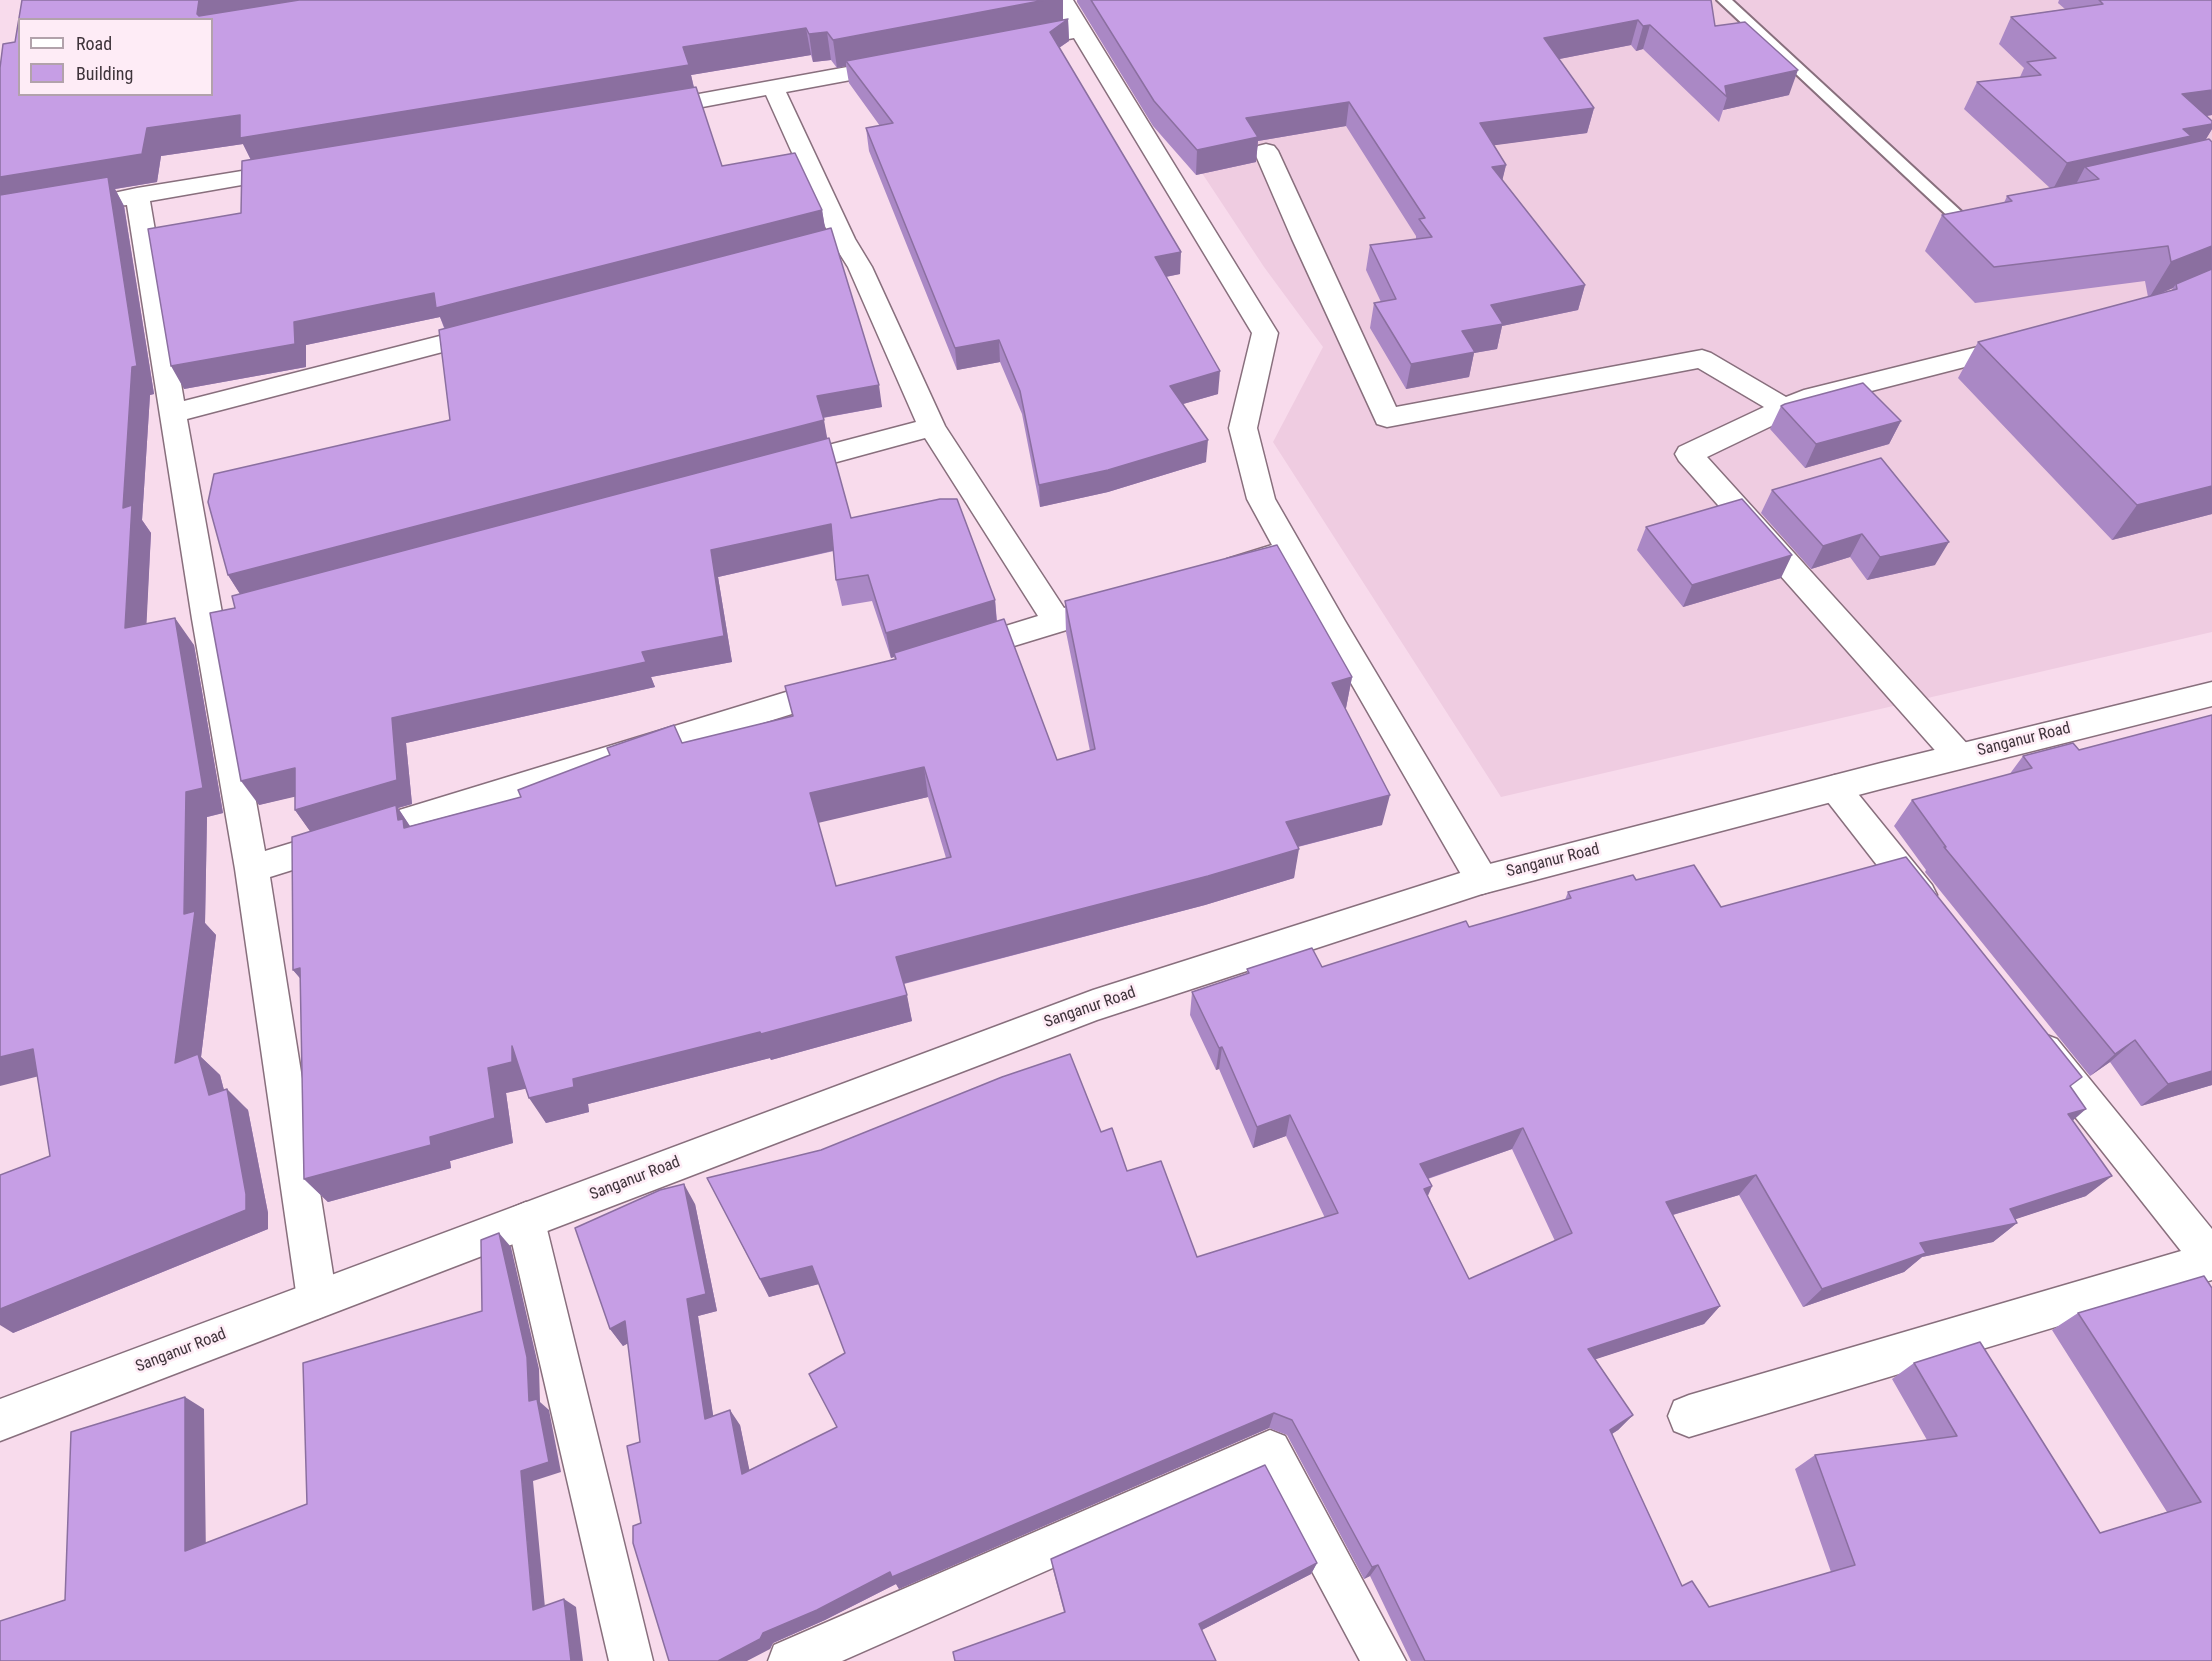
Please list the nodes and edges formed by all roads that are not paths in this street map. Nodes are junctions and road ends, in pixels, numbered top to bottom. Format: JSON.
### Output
{"nodes":[{"id":1,"x":1062,"y":0,"type":"edge"},
{"id":2,"x":1724,"y":0,"type":"edge"},
{"id":3,"x":1081,"y":30,"type":"junction"},
{"id":4,"x":1001,"y":45,"type":"edge"},
{"id":5,"x":910,"y":63,"type":"edge"},
{"id":6,"x":774,"y":89,"type":"junction"},
{"id":7,"x":636,"y":112,"type":"edge"},
{"id":8,"x":1266,"y":151,"type":"dead end"},
{"id":9,"x":301,"y":168,"type":"edge"},
{"id":10,"x":137,"y":195,"type":"junction"},
{"id":11,"x":92,"y":203,"type":"edge"},
{"id":12,"x":1994,"y":211,"type":"edge"},
{"id":13,"x":843,"y":239,"type":"junction"},
{"id":14,"x":773,"y":257,"type":"edge"},
{"id":15,"x":508,"y":326,"type":"edge"},
{"id":16,"x":2034,"y":341,"type":"edge"},
{"id":17,"x":1785,"y":408,"type":"junction"},
{"id":18,"x":174,"y":413,"type":"junction"},
{"id":19,"x":932,"y":427,"type":"junction"},
{"id":20,"x":760,"y":472,"type":"edge"},
{"id":21,"x":1289,"y":550,"type":"junction"},
{"id":22,"x":1212,"y":574,"type":"edge"},
{"id":23,"x":1134,"y":597,"type":"edge"},
{"id":24,"x":1057,"y":621,"type":"junction"},
{"id":25,"x":943,"y":656,"type":"edge"},
{"id":26,"x":864,"y":680,"type":"edge"},
{"id":27,"x":2212,"y":694,"type":"edge"},
{"id":28,"x":1959,"y":756,"type":"junction"},
{"id":29,"x":1835,"y":788,"type":"junction"},
{"id":30,"x":252,"y":869,"type":"junction"},
{"id":31,"x":1482,"y":880,"type":"junction"},
{"id":32,"x":1939,"y":918,"type":"edge"},
{"id":33,"x":2027,"y":1029,"type":"edge"},
{"id":34,"x":526,"y":1221,"type":"junction"},
{"id":35,"x":2212,"y":1261,"type":"edge"},
{"id":36,"x":317,"y":1299,"type":"junction"},
{"id":37,"x":1689,"y":1416,"type":"dead end"},
{"id":38,"x":0,"y":1420,"type":"edge"},
{"id":39,"x":631,"y":1661,"type":"edge"},
{"id":40,"x":790,"y":1661,"type":"edge"},
{"id":41,"x":1384,"y":1661,"type":"edge"}],
"edges":[{"from":1,"to":3,"type":"street"},
{"from":2,"to":12,"type":"lane"},
{"from":3,"to":4,"type":"street"},
{"from":3,"to":21,"type":"street"},
{"from":5,"to":6,"type":"street"},
{"from":6,"to":7,"type":"street"},
{"from":6,"to":13,"type":"street"},
{"from":8,"to":17,"type":"street"},
{"from":9,"to":10,"type":"street"},
{"from":10,"to":11,"type":"street"},
{"from":10,"to":18,"type":"street"},
{"from":13,"to":14,"type":"street"},
{"from":13,"to":19,"type":"street"},
{"from":15,"to":18,"type":"street"},
{"from":16,"to":17,"type":"street"},
{"from":17,"to":28,"type":"street"},
{"from":18,"to":30,"type":"street"},
{"from":19,"to":20,"type":"street"},
{"from":19,"to":24,"type":"street"},
{"from":21,"to":22,"type":"street"},
{"from":21,"to":31,"type":"street"},
{"from":23,"to":24,"type":"street"},
{"from":24,"to":25,"type":"street"},
{"from":26,"to":30,"type":"street"},
{"from":27,"to":28,"type":"street","name":"Sanganur Road"},
{"from":28,"to":29,"type":"street","name":"Sanganur Road"},
{"from":29,"to":31,"type":"street","name":"Sanganur Road"},
{"from":29,"to":32,"type":"street"},
{"from":30,"to":36,"type":"street"},
{"from":31,"to":34,"type":"street","name":"Sanganur Road"},
{"from":33,"to":35,"type":"street"},
{"from":34,"to":36,"type":"street","name":"Sanganur Road"},
{"from":34,"to":39,"type":"street"},
{"from":35,"to":37,"type":"street"},
{"from":36,"to":38,"type":"street","name":"Sanganur Road"},
{"from":40,"to":41,"type":"street"}]}
